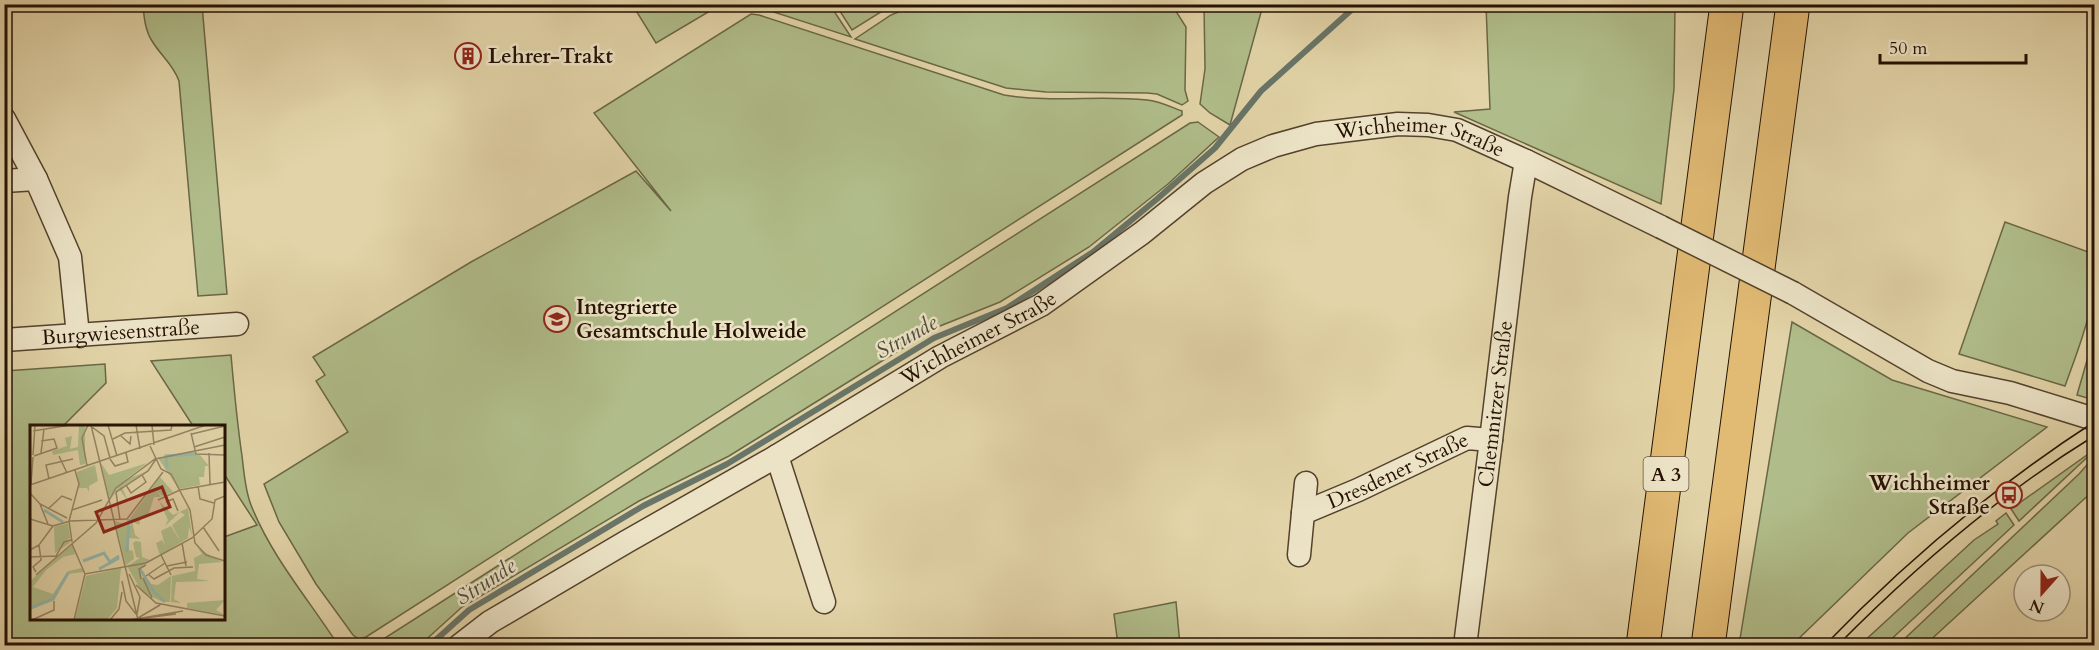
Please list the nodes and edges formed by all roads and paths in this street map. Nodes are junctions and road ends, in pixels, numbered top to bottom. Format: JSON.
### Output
{"nodes":[{"id":1,"x":1727,"y":4,"type":"edge"},
{"id":2,"x":1793,"y":4,"type":"edge"},
{"id":3,"x":4,"y":119,"type":"edge"},
{"id":4,"x":1526,"y":161,"type":"junction"},
{"id":5,"x":36,"y":179,"type":"junction"},
{"id":6,"x":4,"y":181,"type":"edge"},
{"id":7,"x":237,"y":324,"type":"dead end"},
{"id":8,"x":78,"y":335,"type":"junction"},
{"id":9,"x":4,"y":340,"type":"edge"},
{"id":10,"x":2094,"y":419,"type":"edge"},
{"id":11,"x":1491,"y":440,"type":"junction"},
{"id":12,"x":777,"y":456,"type":"junction"},
{"id":13,"x":1306,"y":483,"type":"dead end"},
{"id":14,"x":1303,"y":513,"type":"junction"},
{"id":15,"x":1299,"y":555,"type":"dead end"},
{"id":16,"x":824,"y":602,"type":"dead end"},
{"id":17,"x":459,"y":645,"type":"edge"},
{"id":18,"x":1465,"y":645,"type":"edge"},
{"id":19,"x":1644,"y":645,"type":"edge"},
{"id":20,"x":1708,"y":645,"type":"edge"}],
"edges":[{"from":1,"to":19,"type":"highway","number":"A 3"},
{"from":2,"to":20,"type":"highway"},
{"from":3,"to":5,"type":"street"},
{"from":4,"to":10,"type":"street","name":"Wichheimer Straße","bridge":true},
{"from":4,"to":11,"type":"street","name":"Chemnitzer Straße"},
{"from":4,"to":12,"type":"street","name":"Wichheimer Straße"},
{"from":5,"to":6,"type":"street"},
{"from":5,"to":8,"type":"street"},
{"from":7,"to":8,"type":"street","name":"Burgwiesenstraße"},
{"from":8,"to":9,"type":"street","name":"Burgwiesenstraße"},
{"from":11,"to":14,"type":"street","name":"Dresdener Straße"},
{"from":11,"to":18,"type":"street","name":"Chemnitzer Straße"},
{"from":12,"to":16,"type":"street"},
{"from":12,"to":17,"type":"street","name":"Wichheimer Straße"},
{"from":13,"to":14,"type":"street","name":"Dresdener Straße"},
{"from":14,"to":15,"type":"street","name":"Dresdener Straße"}]}
